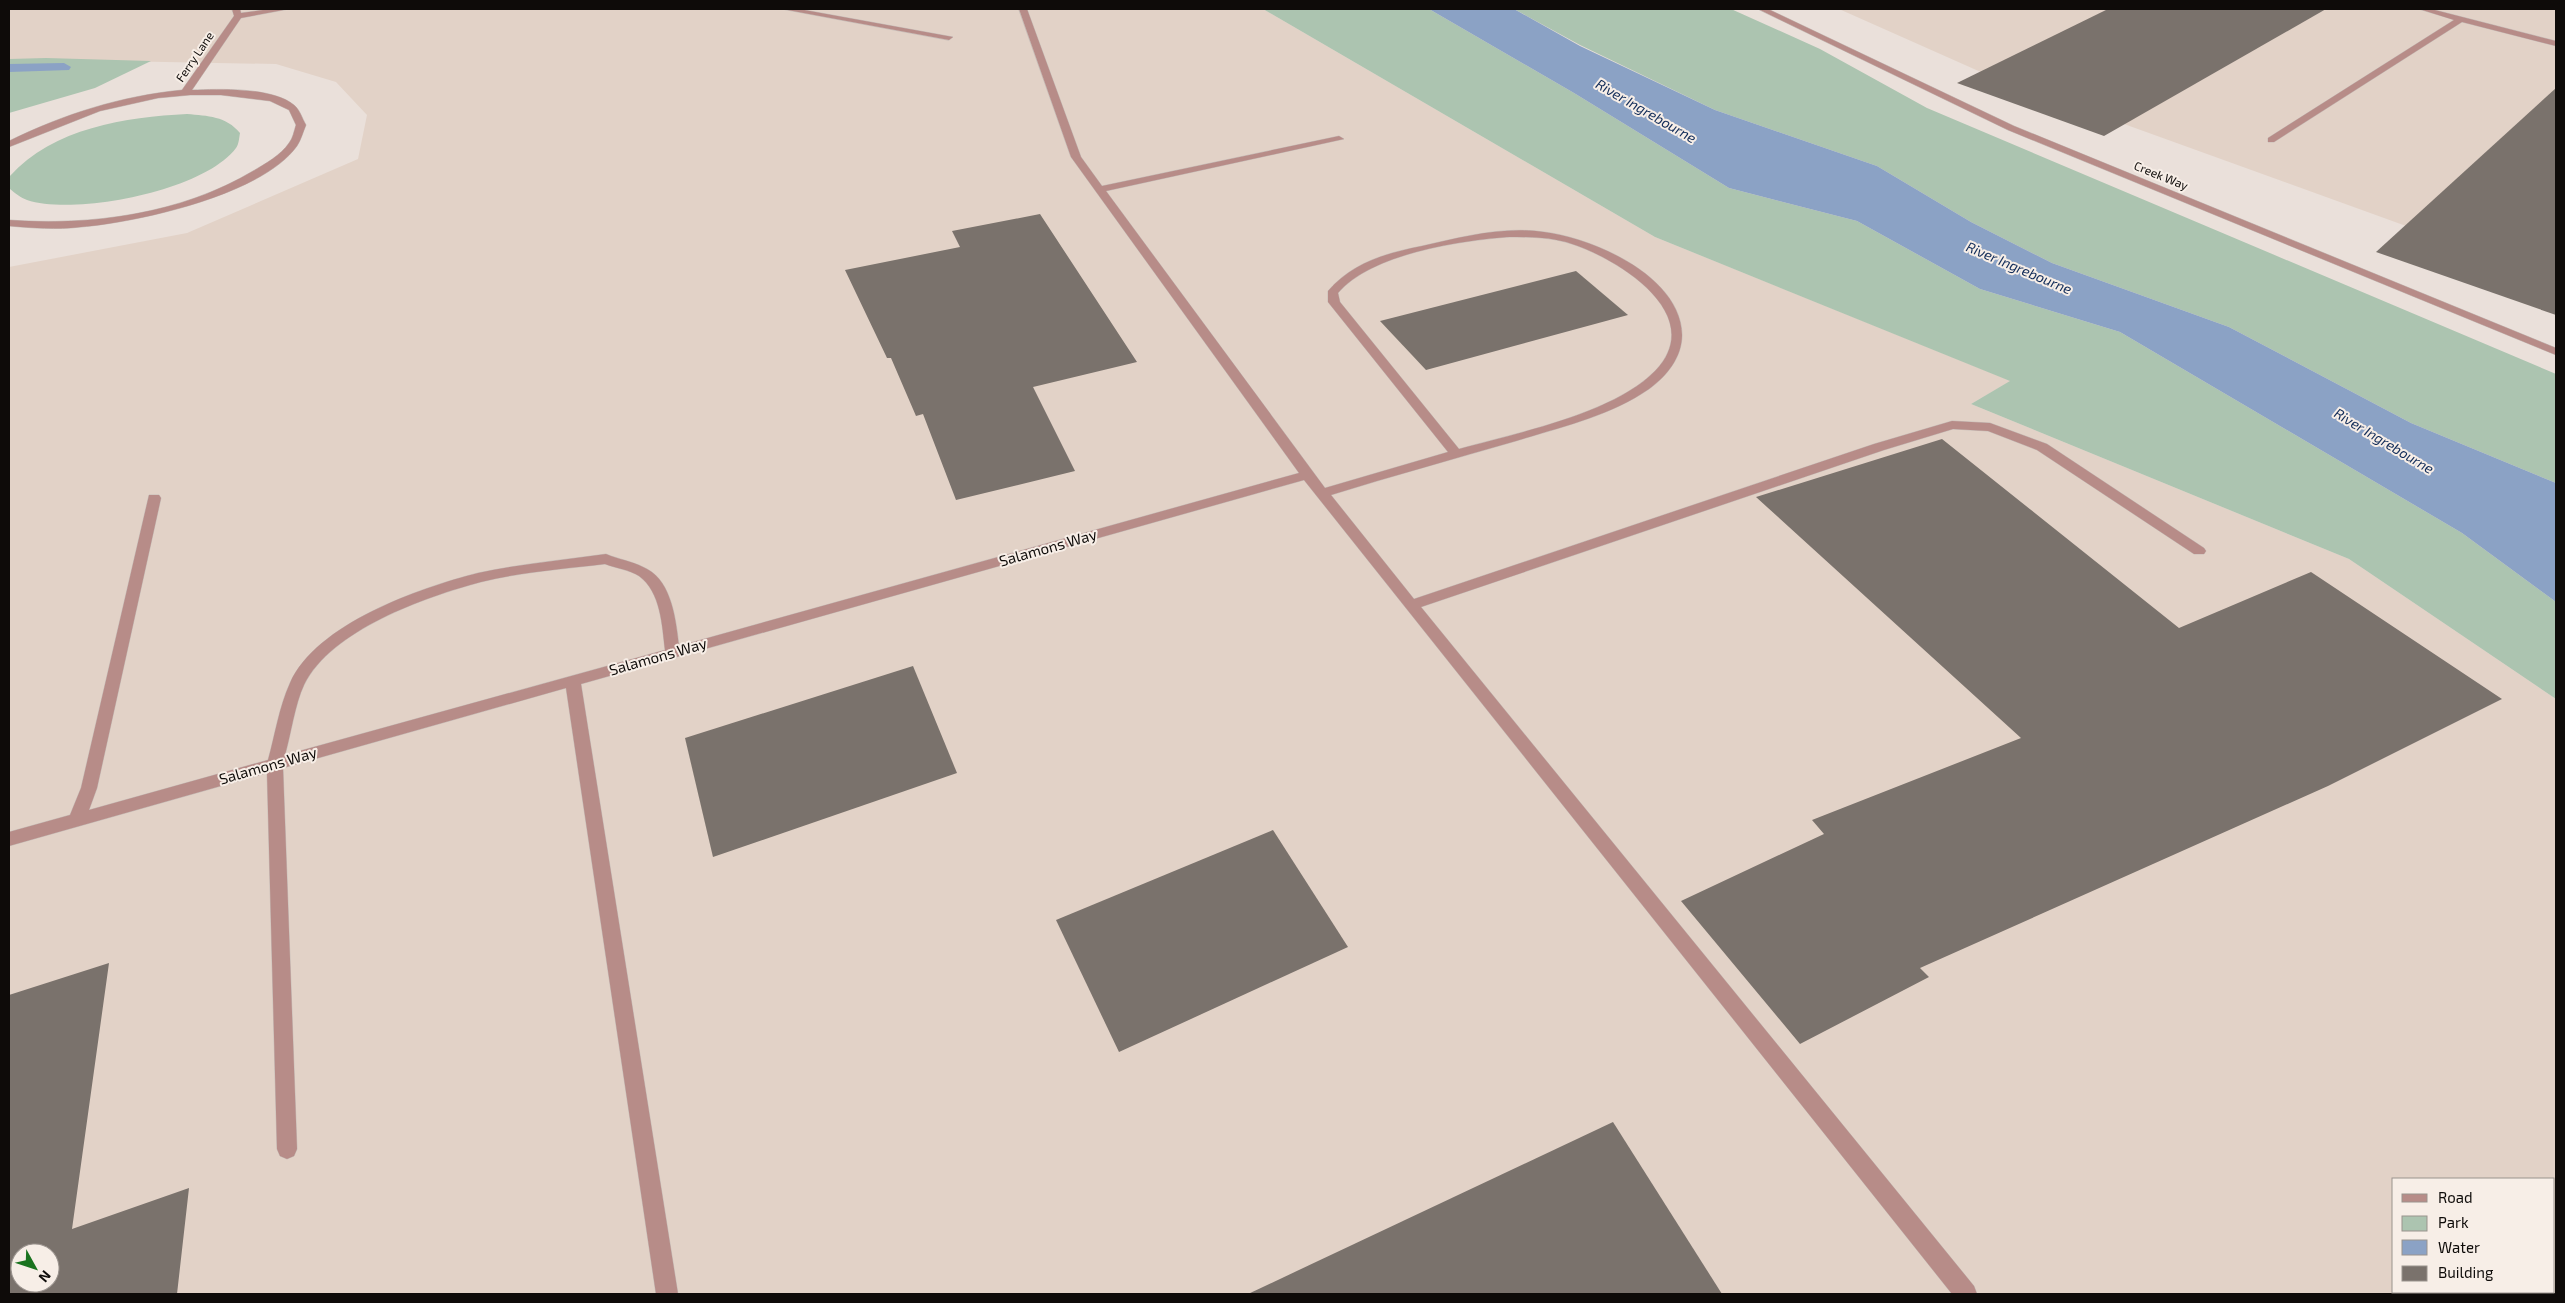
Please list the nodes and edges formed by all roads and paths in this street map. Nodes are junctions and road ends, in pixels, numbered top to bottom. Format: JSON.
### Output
{"nodes":[{"id":1,"x":286,"y":9,"type":"edge"},
{"id":2,"x":786,"y":9,"type":"edge"},
{"id":3,"x":1023,"y":9,"type":"edge"},
{"id":4,"x":1762,"y":9,"type":"edge"},
{"id":5,"x":2423,"y":9,"type":"edge"},
{"id":6,"x":237,"y":12,"type":"edge"},
{"id":7,"x":2461,"y":19,"type":"junction"},
{"id":8,"x":949,"y":37,"type":"dead end"},
{"id":9,"x":2556,"y":44,"type":"edge"},
{"id":10,"x":185,"y":93,"type":"junction"},
{"id":11,"x":1339,"y":139,"type":"dead end"},
{"id":12,"x":2271,"y":140,"type":"dead end"},
{"id":13,"x":9,"y":144,"type":"edge"},
{"id":14,"x":1100,"y":190,"type":"junction"},
{"id":15,"x":9,"y":223,"type":"edge"},
{"id":16,"x":2556,"y":352,"type":"edge"},
{"id":17,"x":1456,"y":454,"type":"junction"},
{"id":18,"x":1307,"y":475,"type":"junction"},
{"id":19,"x":1322,"y":494,"type":"junction"},
{"id":20,"x":154,"y":498,"type":"dead end"},
{"id":21,"x":2199,"y":551,"type":"dead end"},
{"id":22,"x":1412,"y":605,"type":"junction"},
{"id":23,"x":673,"y":653,"type":"junction"},
{"id":24,"x":573,"y":681,"type":"junction"},
{"id":25,"x":275,"y":764,"type":"junction"},
{"id":26,"x":77,"y":820,"type":"junction"},
{"id":27,"x":9,"y":839,"type":"edge"},
{"id":28,"x":287,"y":1149,"type":"dead end"},
{"id":29,"x":667,"y":1294,"type":"edge"},
{"id":30,"x":1966,"y":1294,"type":"edge"}],
"edges":[{"from":1,"to":6,"type":"street"},
{"from":2,"to":8,"type":"street"},
{"from":3,"to":14,"type":"street"},
{"from":4,"to":16,"type":"street","name":"Creek Way"},
{"from":5,"to":7,"type":"street"},
{"from":6,"to":10,"type":"street","name":"Ferry Lane"},
{"from":7,"to":9,"type":"street"},
{"from":7,"to":12,"type":"street"},
{"from":10,"to":13,"type":"street"},
{"from":10,"to":15,"type":"street"},
{"from":11,"to":14,"type":"street"},
{"from":14,"to":18,"type":"street"},
{"from":17,"to":17,"type":"street"},
{"from":17,"to":19,"type":"street"},
{"from":18,"to":19,"type":"street"},
{"from":18,"to":23,"type":"street","name":"Salamons Way"},
{"from":19,"to":22,"type":"street"},
{"from":20,"to":26,"type":"street"},
{"from":21,"to":22,"type":"street"},
{"from":22,"to":30,"type":"street"},
{"from":23,"to":24,"type":"street","name":"Salamons Way"},
{"from":23,"to":25,"type":"street"},
{"from":24,"to":25,"type":"street","name":"Salamons Way"},
{"from":24,"to":29,"type":"street"},
{"from":25,"to":26,"type":"street","name":"Salamons Way"},
{"from":25,"to":28,"type":"street"},
{"from":26,"to":27,"type":"street","name":"Salamons Way"}]}
